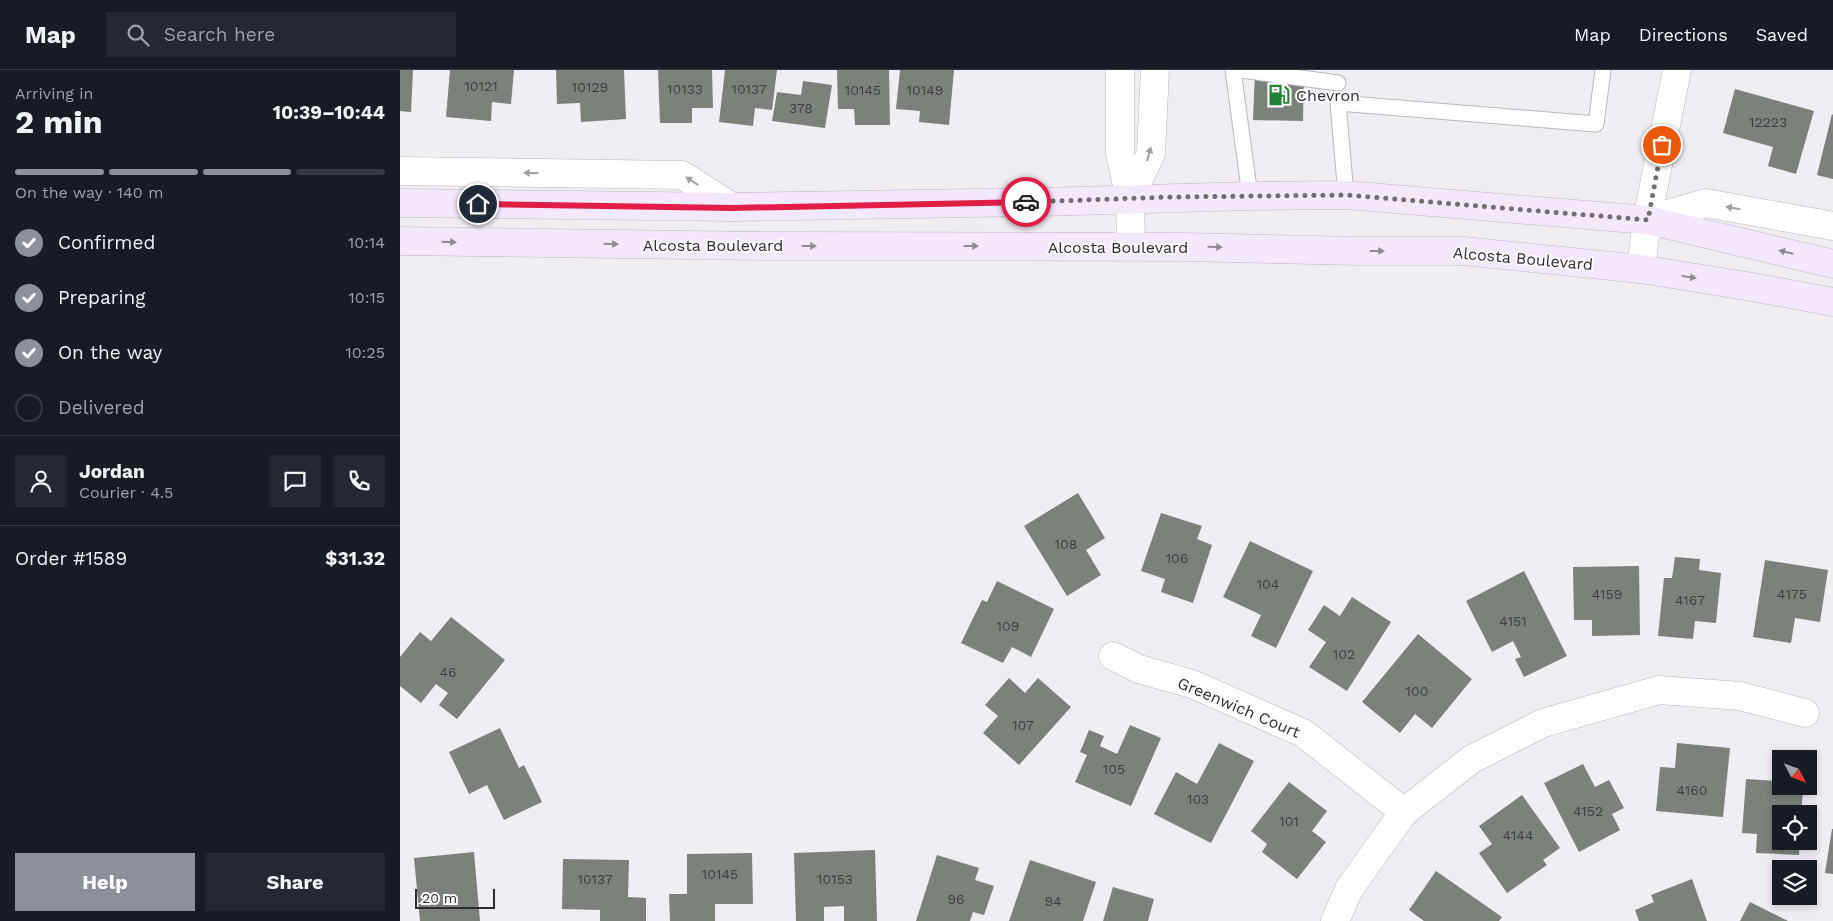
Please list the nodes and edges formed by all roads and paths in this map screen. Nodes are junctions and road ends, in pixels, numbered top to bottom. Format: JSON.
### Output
{"nodes":[{"id":1,"x":1120,"y":70,"type":"edge"},
{"id":2,"x":1155,"y":70,"type":"edge"},
{"id":3,"x":1233,"y":70,"type":"edge"},
{"id":4,"x":1241,"y":70,"type":"edge"},
{"id":5,"x":1603,"y":70,"type":"edge"},
{"id":6,"x":1676,"y":70,"type":"edge"},
{"id":7,"x":1338,"y":83,"type":"dead end"},
{"id":8,"x":400,"y":171,"type":"edge"},
{"id":9,"x":1346,"y":195,"type":"junction"},
{"id":10,"x":1250,"y":196,"type":"junction"},
{"id":11,"x":1130,"y":198,"type":"junction"},
{"id":12,"x":400,"y":203,"type":"edge"},
{"id":13,"x":732,"y":208,"type":"junction"},
{"id":14,"x":1648,"y":220,"type":"junction"},
{"id":15,"x":1833,"y":226,"type":"edge"},
{"id":16,"x":400,"y":242,"type":"edge"},
{"id":17,"x":1131,"y":246,"type":"junction"},
{"id":18,"x":1833,"y":264,"type":"edge"},
{"id":19,"x":1641,"y":270,"type":"junction"},
{"id":20,"x":1833,"y":302,"type":"edge"},
{"id":21,"x":1112,"y":656,"type":"dead end"},
{"id":22,"x":1805,"y":713,"type":"dead end"},
{"id":23,"x":1404,"y":812,"type":"junction"},
{"id":24,"x":1335,"y":921,"type":"edge"}],
"edges":[{"from":1,"to":11,"type":"street"},
{"from":11,"to":2,"type":"street","one_way":true},
{"from":3,"to":10,"type":"lane"},
{"from":4,"to":7,"type":"lane"},
{"from":5,"to":9,"type":"lane"},
{"from":6,"to":14,"type":"street"},
{"from":13,"to":8,"type":"street","one_way":true},
{"from":9,"to":10,"type":"main road"},
{"from":9,"to":14,"type":"main road"},
{"from":10,"to":11,"type":"main road"},
{"from":11,"to":13,"type":"main road"},
{"from":11,"to":17,"type":"street"},
{"from":12,"to":13,"type":"main road"},
{"from":15,"to":14,"type":"street","one_way":true},
{"from":18,"to":14,"type":"main road","one_way":true},
{"from":14,"to":19,"type":"street"},
{"from":16,"to":17,"type":"main road","name":"Alcosta Boulevard","one_way":true},
{"from":17,"to":19,"type":"main road","name":"Alcosta Boulevard","one_way":true},
{"from":19,"to":20,"type":"main road","name":"Alcosta Boulevard","one_way":true},
{"from":21,"to":23,"type":"street","name":"Greenwich Court"},
{"from":22,"to":23,"type":"street"},
{"from":23,"to":24,"type":"street"}]}
